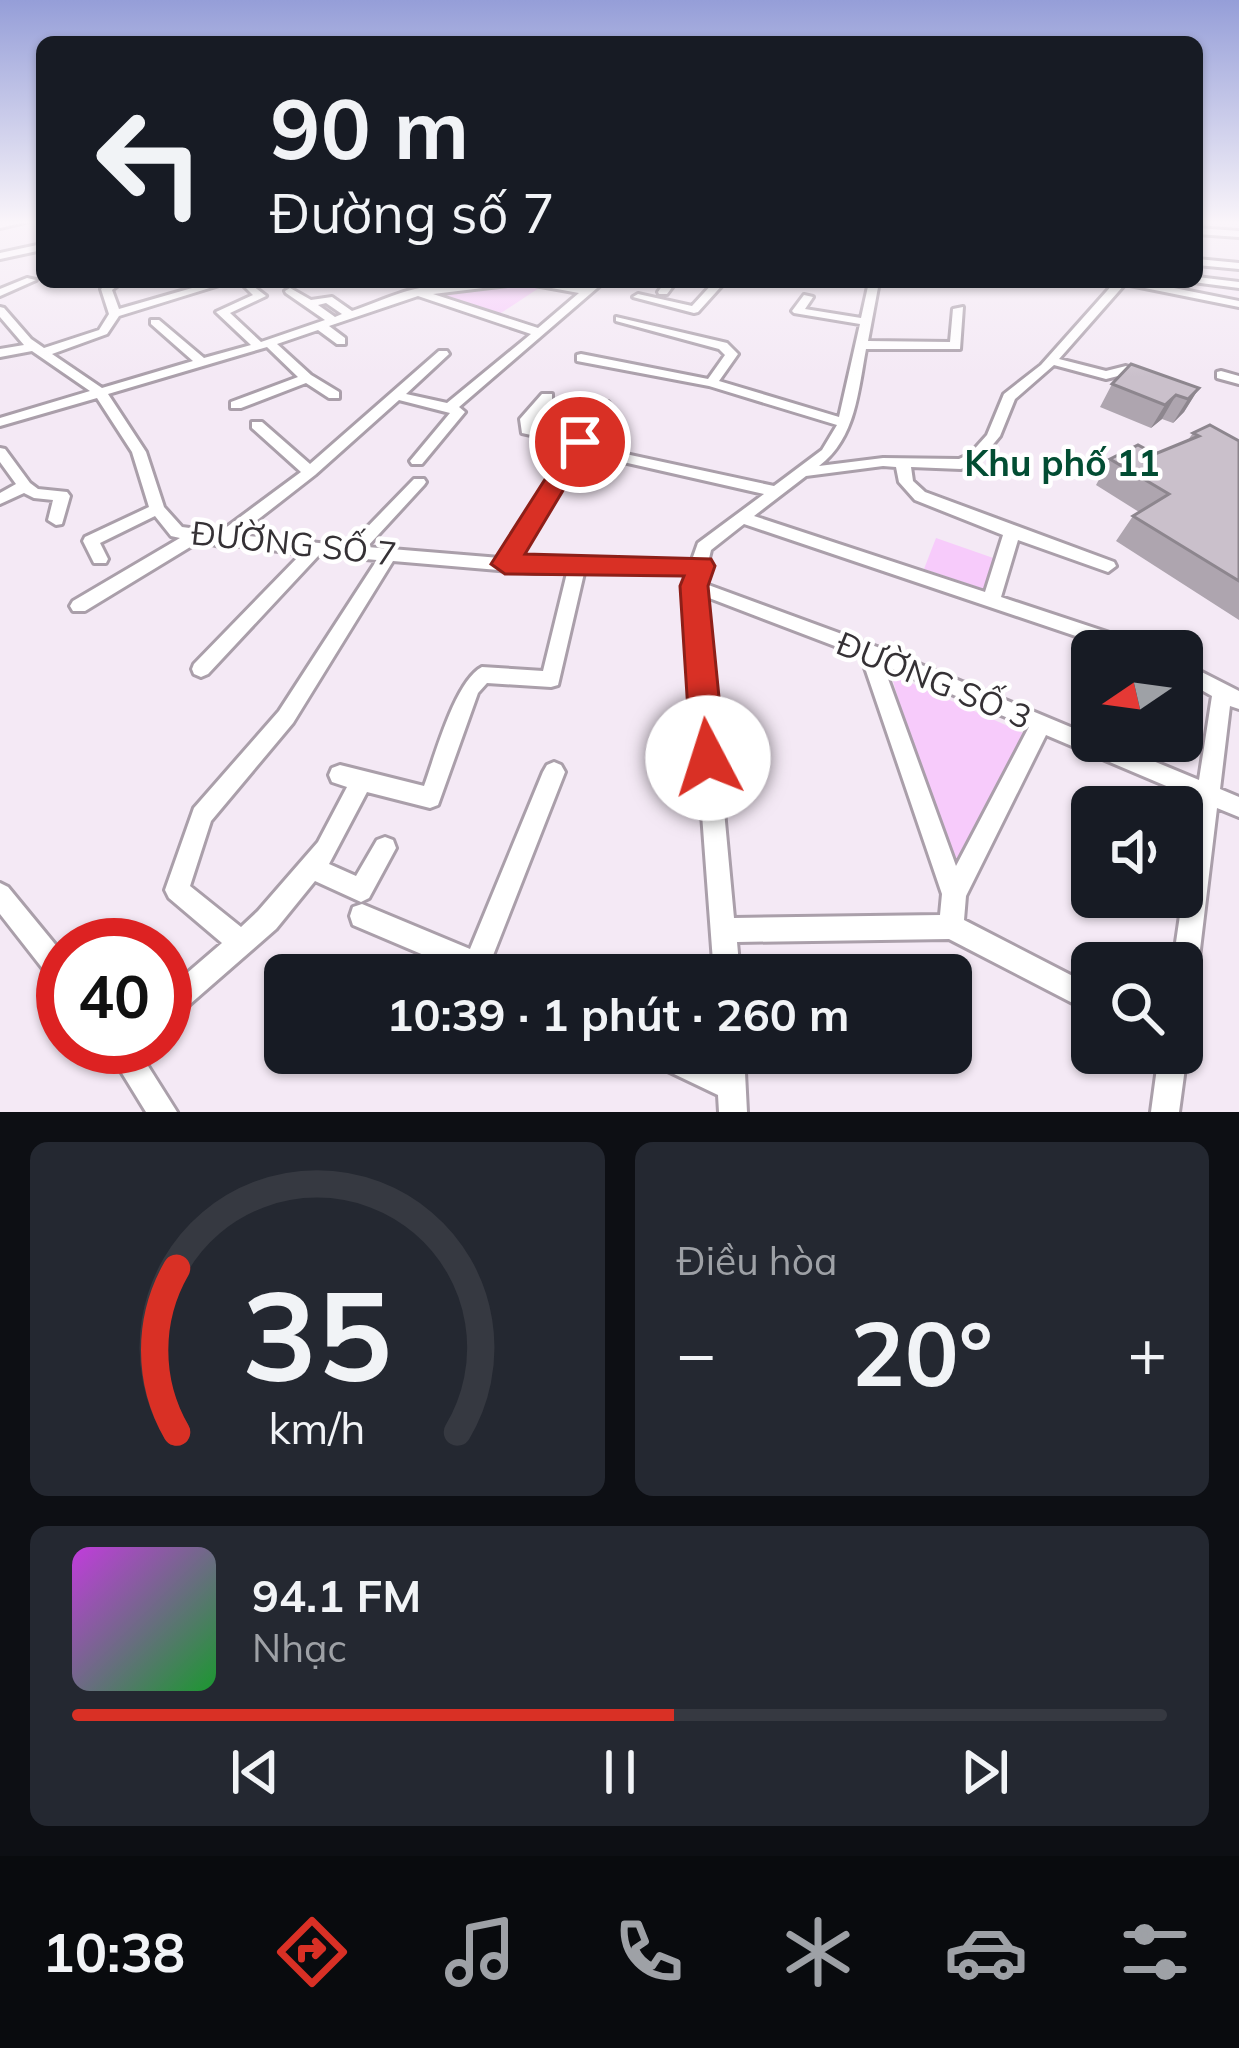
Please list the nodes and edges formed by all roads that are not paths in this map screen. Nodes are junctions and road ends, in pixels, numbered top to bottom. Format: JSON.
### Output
{"nodes":[{"id":1,"x":31,"y":280,"type":"dead end"},
{"id":2,"x":1203,"y":281,"type":"edge"},
{"id":3,"x":1239,"y":284,"type":"edge"},
{"id":4,"x":108,"y":288,"type":"edge"},
{"id":5,"x":204,"y":288,"type":"edge"},
{"id":6,"x":251,"y":288,"type":"edge"},
{"id":7,"x":414,"y":288,"type":"edge"},
{"id":8,"x":419,"y":288,"type":"edge"},
{"id":9,"x":591,"y":288,"type":"edge"},
{"id":10,"x":714,"y":288,"type":"edge"},
{"id":11,"x":873,"y":288,"type":"edge"},
{"id":12,"x":1119,"y":288,"type":"edge"},
{"id":13,"x":1156,"y":288,"type":"edge"},
{"id":14,"x":290,"y":291,"type":"dead end"},
{"id":15,"x":0,"y":293,"type":"edge"},
{"id":16,"x":638,"y":297,"type":"dead end"},
{"id":17,"x":808,"y":297,"type":"dead end"},
{"id":18,"x":310,"y":304,"type":"junction"},
{"id":19,"x":1239,"y":304,"type":"edge"},
{"id":20,"x":141,"y":307,"type":"junction"},
{"id":21,"x":0,"y":310,"type":"edge"},
{"id":22,"x":959,"y":310,"type":"dead end"},
{"id":23,"x":115,"y":314,"type":"junction"},
{"id":24,"x":350,"y":314,"type":"junction"},
{"id":25,"x":620,"y":319,"type":"dead end"},
{"id":26,"x":326,"y":322,"type":"junction"},
{"id":27,"x":867,"y":322,"type":"junction"},
{"id":28,"x":538,"y":332,"type":"junction"},
{"id":29,"x":341,"y":341,"type":"dead end"},
{"id":30,"x":264,"y":344,"type":"junction"},
{"id":31,"x":862,"y":344,"type":"junction"},
{"id":32,"x":40,"y":350,"type":"junction"},
{"id":33,"x":0,"y":353,"type":"edge"},
{"id":34,"x":443,"y":354,"type":"dead end"},
{"id":35,"x":581,"y":358,"type":"dead end"},
{"id":36,"x":1051,"y":361,"type":"junction"},
{"id":37,"x":201,"y":362,"type":"junction"},
{"id":38,"x":1221,"y":375,"type":"dead end"},
{"id":39,"x":307,"y":378,"type":"junction"},
{"id":40,"x":1160,"y":380,"type":"edge"},
{"id":41,"x":1239,"y":380,"type":"edge"},
{"id":42,"x":711,"y":383,"type":"junction"},
{"id":43,"x":100,"y":392,"type":"junction"},
{"id":44,"x":334,"y":394,"type":"dead end"},
{"id":45,"x":396,"y":395,"type":"junction"},
{"id":46,"x":547,"y":397,"type":"dead end"},
{"id":47,"x":236,"y":405,"type":"dead end"},
{"id":48,"x":603,"y":405,"type":"dead end"},
{"id":49,"x":450,"y":408,"type":"junction"},
{"id":50,"x":0,"y":422,"type":"edge"},
{"id":51,"x":845,"y":423,"type":"junction"},
{"id":52,"x":256,"y":425,"type":"dead end"},
{"id":53,"x":586,"y":447,"type":"junction"},
{"id":54,"x":0,"y":452,"type":"edge"},
{"id":55,"x":417,"y":461,"type":"dead end"},
{"id":56,"x":903,"y":462,"type":"junction"},
{"id":57,"x":310,"y":472,"type":"junction"},
{"id":58,"x":802,"y":474,"type":"junction"},
{"id":59,"x":419,"y":482,"type":"dead end"},
{"id":60,"x":25,"y":487,"type":"junction"},
{"id":61,"x":778,"y":492,"type":"junction"},
{"id":62,"x":0,"y":499,"type":"edge"},
{"id":63,"x":158,"y":509,"type":"junction"},
{"id":64,"x":742,"y":518,"type":"junction"},
{"id":65,"x":56,"y":520,"type":"dead end"},
{"id":66,"x":1012,"y":532,"type":"junction"},
{"id":67,"x":196,"y":536,"type":"junction"},
{"id":68,"x":220,"y":540,"type":"junction"},
{"id":69,"x":315,"y":549,"type":"junction"},
{"id":70,"x":352,"y":552,"type":"junction"},
{"id":71,"x":389,"y":554,"type":"junction"},
{"id":72,"x":100,"y":559,"type":"dead end"},
{"id":73,"x":505,"y":564,"type":"junction"},
{"id":74,"x":1108,"y":566,"type":"dead end"},
{"id":75,"x":578,"y":567,"type":"junction"},
{"id":76,"x":698,"y":576,"type":"junction"},
{"id":77,"x":992,"y":600,"type":"junction"},
{"id":78,"x":79,"y":606,"type":"dead end"},
{"id":79,"x":1080,"y":630,"type":"edge"},
{"id":80,"x":869,"y":652,"type":"junction"},
{"id":81,"x":201,"y":669,"type":"dead end"},
{"id":82,"x":1203,"y":681,"type":"edge"},
{"id":83,"x":1231,"y":696,"type":"edge"},
{"id":84,"x":1041,"y":724,"type":"junction"},
{"id":85,"x":554,"y":772,"type":"dead end"},
{"id":86,"x":1210,"y":794,"type":"junction"},
{"id":87,"x":1239,"y":807,"type":"edge"},
{"id":88,"x":385,"y":848,"type":"dead end"},
{"id":89,"x":311,"y":868,"type":"junction"},
{"id":90,"x":954,"y":894,"type":"junction"},
{"id":91,"x":0,"y":895,"type":"edge"},
{"id":92,"x":362,"y":916,"type":"dead end"},
{"id":93,"x":950,"y":927,"type":"junction"},
{"id":94,"x":722,"y":930,"type":"junction"},
{"id":95,"x":36,"y":940,"type":"edge"},
{"id":96,"x":1189,"y":942,"type":"edge"},
{"id":97,"x":241,"y":943,"type":"junction"},
{"id":98,"x":453,"y":954,"type":"edge"},
{"id":99,"x":494,"y":954,"type":"edge"},
{"id":100,"x":725,"y":954,"type":"edge"},
{"id":101,"x":192,"y":986,"type":"edge"},
{"id":102,"x":1071,"y":989,"type":"edge"},
{"id":103,"x":138,"y":1074,"type":"edge"},
{"id":104,"x":693,"y":1074,"type":"edge"},
{"id":105,"x":1170,"y":1074,"type":"edge"},
{"id":106,"x":732,"y":1100,"type":"edge"},
{"id":107,"x":163,"y":1112,"type":"edge"},
{"id":108,"x":1165,"y":1112,"type":"edge"}],
"edges":[{"from":1,"to":15,"type":"street"},
{"from":2,"to":3,"type":"street"},
{"from":4,"to":23,"type":"street"},
{"from":5,"to":20,"type":"street"},
{"from":6,"to":30,"type":"street"},
{"from":7,"to":24,"type":"street"},
{"from":8,"to":28,"type":"street"},
{"from":9,"to":28,"type":"street"},
{"from":10,"to":16,"type":"street"},
{"from":11,"to":27,"type":"street"},
{"from":12,"to":36,"type":"street"},
{"from":13,"to":19,"type":"street"},
{"from":14,"to":18,"type":"street"},
{"from":17,"to":27,"type":"street"},
{"from":18,"to":24,"type":"street"},
{"from":18,"to":26,"type":"street"},
{"from":20,"to":23,"type":"street"},
{"from":20,"to":37,"type":"street"},
{"from":21,"to":32,"type":"street","name":"ĐƯỜNG SỐ 7"},
{"from":22,"to":31,"type":"street"},
{"from":23,"to":32,"type":"street"},
{"from":24,"to":26,"type":"street"},
{"from":25,"to":42,"type":"street"},
{"from":26,"to":29,"type":"street"},
{"from":26,"to":30,"type":"street"},
{"from":27,"to":31,"type":"street"},
{"from":28,"to":49,"type":"street"},
{"from":30,"to":37,"type":"street"},
{"from":30,"to":39,"type":"street"},
{"from":31,"to":51,"type":"street"},
{"from":32,"to":33,"type":"street"},
{"from":32,"to":43,"type":"street","name":"ĐƯỜNG SỐ 7"},
{"from":34,"to":45,"type":"street"},
{"from":35,"to":42,"type":"street"},
{"from":36,"to":40,"type":"street"},
{"from":36,"to":56,"type":"street"},
{"from":37,"to":43,"type":"street"},
{"from":38,"to":41,"type":"street"},
{"from":39,"to":44,"type":"street"},
{"from":39,"to":47,"type":"street"},
{"from":42,"to":51,"type":"street"},
{"from":43,"to":50,"type":"street"},
{"from":43,"to":63,"type":"street","name":"ĐƯỜNG SỐ 7"},
{"from":45,"to":49,"type":"street"},
{"from":45,"to":57,"type":"street"},
{"from":46,"to":53,"type":"street"},
{"from":48,"to":53,"type":"street"},
{"from":49,"to":55,"type":"street"},
{"from":51,"to":58,"type":"street"},
{"from":52,"to":57,"type":"street"},
{"from":53,"to":61,"type":"street"},
{"from":53,"to":73,"type":"street"},
{"from":54,"to":60,"type":"street"},
{"from":56,"to":58,"type":"street"},
{"from":56,"to":66,"type":"street"},
{"from":57,"to":68,"type":"street"},
{"from":58,"to":61,"type":"street"},
{"from":59,"to":70,"type":"street"},
{"from":60,"to":62,"type":"street"},
{"from":60,"to":65,"type":"street"},
{"from":61,"to":64,"type":"street"},
{"from":63,"to":67,"type":"street","name":"ĐƯỜNG SỐ 7"},
{"from":63,"to":72,"type":"street"},
{"from":64,"to":76,"type":"street"},
{"from":64,"to":77,"type":"street"},
{"from":66,"to":74,"type":"street"},
{"from":66,"to":77,"type":"street"},
{"from":67,"to":68,"type":"street","name":"ĐƯỜNG SỐ 7"},
{"from":67,"to":78,"type":"street"},
{"from":68,"to":69,"type":"street","name":"ĐƯỜNG SỐ 7"},
{"from":69,"to":70,"type":"street","name":"ĐƯỜNG SỐ 7"},
{"from":69,"to":81,"type":"street"},
{"from":70,"to":71,"type":"street","name":"ĐƯỜNG SỐ 7"},
{"from":71,"to":73,"type":"street","name":"ĐƯỜNG SỐ 7"},
{"from":71,"to":97,"type":"street"},
{"from":73,"to":75,"type":"street","name":"ĐƯỜNG SỐ 7"},
{"from":75,"to":76,"type":"street","name":"ĐƯỜNG SỐ 7"},
{"from":75,"to":89,"type":"street"},
{"from":76,"to":80,"type":"street","name":"ĐƯỜNG SỐ 3"},
{"from":76,"to":94,"type":"street"},
{"from":77,"to":79,"type":"street"},
{"from":80,"to":84,"type":"street","name":"ĐƯỜNG SỐ 3"},
{"from":80,"to":90,"type":"street"},
{"from":82,"to":83,"type":"street"},
{"from":83,"to":86,"type":"street"},
{"from":84,"to":86,"type":"street","name":"ĐƯỜNG SỐ 3"},
{"from":84,"to":90,"type":"street"},
{"from":85,"to":99,"type":"street"},
{"from":86,"to":87,"type":"street","name":"ĐƯỜNG SỐ 3"},
{"from":86,"to":96,"type":"street"},
{"from":88,"to":89,"type":"street"},
{"from":89,"to":97,"type":"street"},
{"from":90,"to":93,"type":"street"},
{"from":91,"to":95,"type":"street"},
{"from":92,"to":98,"type":"street"},
{"from":93,"to":94,"type":"street"},
{"from":93,"to":102,"type":"street"},
{"from":94,"to":100,"type":"street"},
{"from":97,"to":101,"type":"street"},
{"from":103,"to":107,"type":"street"},
{"from":104,"to":106,"type":"street"},
{"from":105,"to":108,"type":"street"}]}
